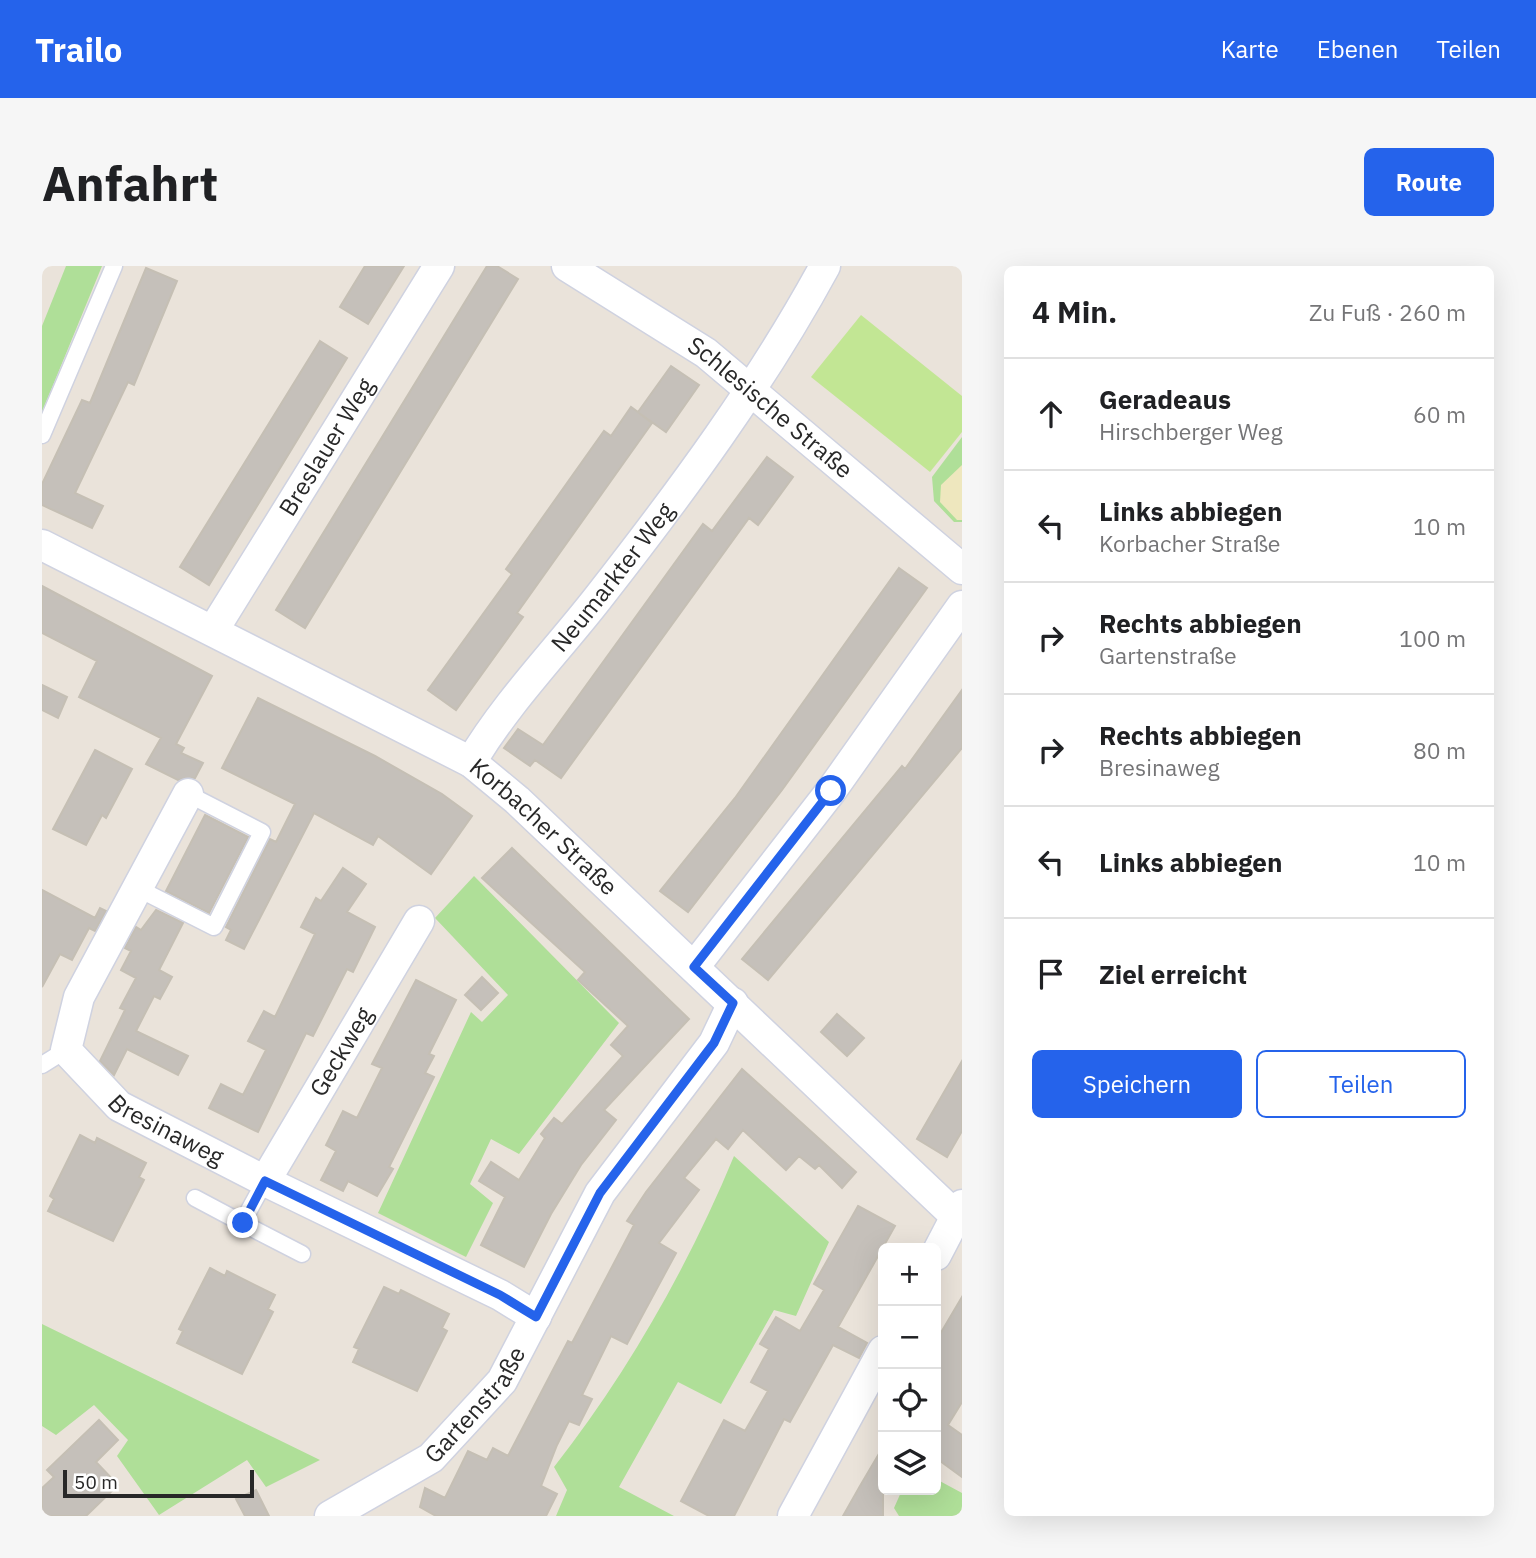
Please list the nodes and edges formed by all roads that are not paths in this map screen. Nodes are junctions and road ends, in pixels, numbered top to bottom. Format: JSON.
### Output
{"nodes":[{"id":1,"x":114,"y":266,"type":"edge"},
{"id":2,"x":439,"y":266,"type":"edge"},
{"id":3,"x":567,"y":266,"type":"edge"},
{"id":4,"x":825,"y":266,"type":"edge"},
{"id":5,"x":751,"y":391,"type":"junction"},
{"id":6,"x":42,"y":435,"type":"edge"},
{"id":7,"x":42,"y":545,"type":"edge"},
{"id":8,"x":962,"y":569,"type":"edge"},
{"id":9,"x":962,"y":606,"type":"edge"},
{"id":10,"x":214,"y":629,"type":"junction"},
{"id":11,"x":471,"y":762,"type":"junction"},
{"id":12,"x":188,"y":794,"type":"joint"},
{"id":13,"x":139,"y":889,"type":"junction"},
{"id":14,"x":419,"y":921,"type":"dead end"},
{"id":15,"x":694,"y":967,"type":"junction"},
{"id":16,"x":733,"y":1003,"type":"junction"},
{"id":17,"x":54,"y":1058,"type":"edge"},
{"id":18,"x":265,"y":1181,"type":"junction"},
{"id":19,"x":195,"y":1198,"type":"dead end"},
{"id":20,"x":960,"y":1215,"type":"edge"},
{"id":21,"x":243,"y":1223,"type":"junction"},
{"id":22,"x":941,"y":1247,"type":"edge"},
{"id":23,"x":302,"y":1254,"type":"dead end"},
{"id":24,"x":536,"y":1317,"type":"junction"},
{"id":25,"x":878,"y":1360,"type":"edge"},
{"id":26,"x":330,"y":1516,"type":"edge"},
{"id":27,"x":793,"y":1516,"type":"edge"}],
"edges":[{"from":1,"to":6,"type":"lane"},
{"from":2,"to":10,"type":"street","name":"Breslauer Weg"},
{"from":3,"to":5,"type":"street","name":"Schlesische Straße"},
{"from":4,"to":5,"type":"street","name":"Neumarkter Weg"},
{"from":5,"to":8,"type":"street","name":"Schlesische Straße"},
{"from":5,"to":11,"type":"street","name":"Neumarkter Weg"},
{"from":7,"to":10,"type":"street","name":"Korbacher Straße"},
{"from":9,"to":15,"type":"street"},
{"from":10,"to":11,"type":"street","name":"Korbacher Straße"},
{"from":11,"to":15,"type":"street","name":"Korbacher Straße"},
{"from":12,"to":13,"type":"street","name":"Bresinaweg"},
{"from":12,"to":13,"type":"lane"},
{"from":13,"to":17,"type":"street","name":"Bresinaweg"},
{"from":14,"to":18,"type":"street","name":"Geckweg"},
{"from":15,"to":16,"type":"street","name":"Korbacher Straße"},
{"from":16,"to":20,"type":"street","name":"Korbacher Straße"},
{"from":16,"to":24,"type":"street","name":"Gartenstraße"},
{"from":17,"to":18,"type":"street","name":"Bresinaweg"},
{"from":18,"to":21,"type":"lane"},
{"from":18,"to":24,"type":"street","name":"Bresinaweg"},
{"from":19,"to":21,"type":"lane"},
{"from":20,"to":22,"type":"street"},
{"from":21,"to":23,"type":"lane"},
{"from":24,"to":26,"type":"street","name":"Gartenstraße"},
{"from":25,"to":27,"type":"street"}]}
